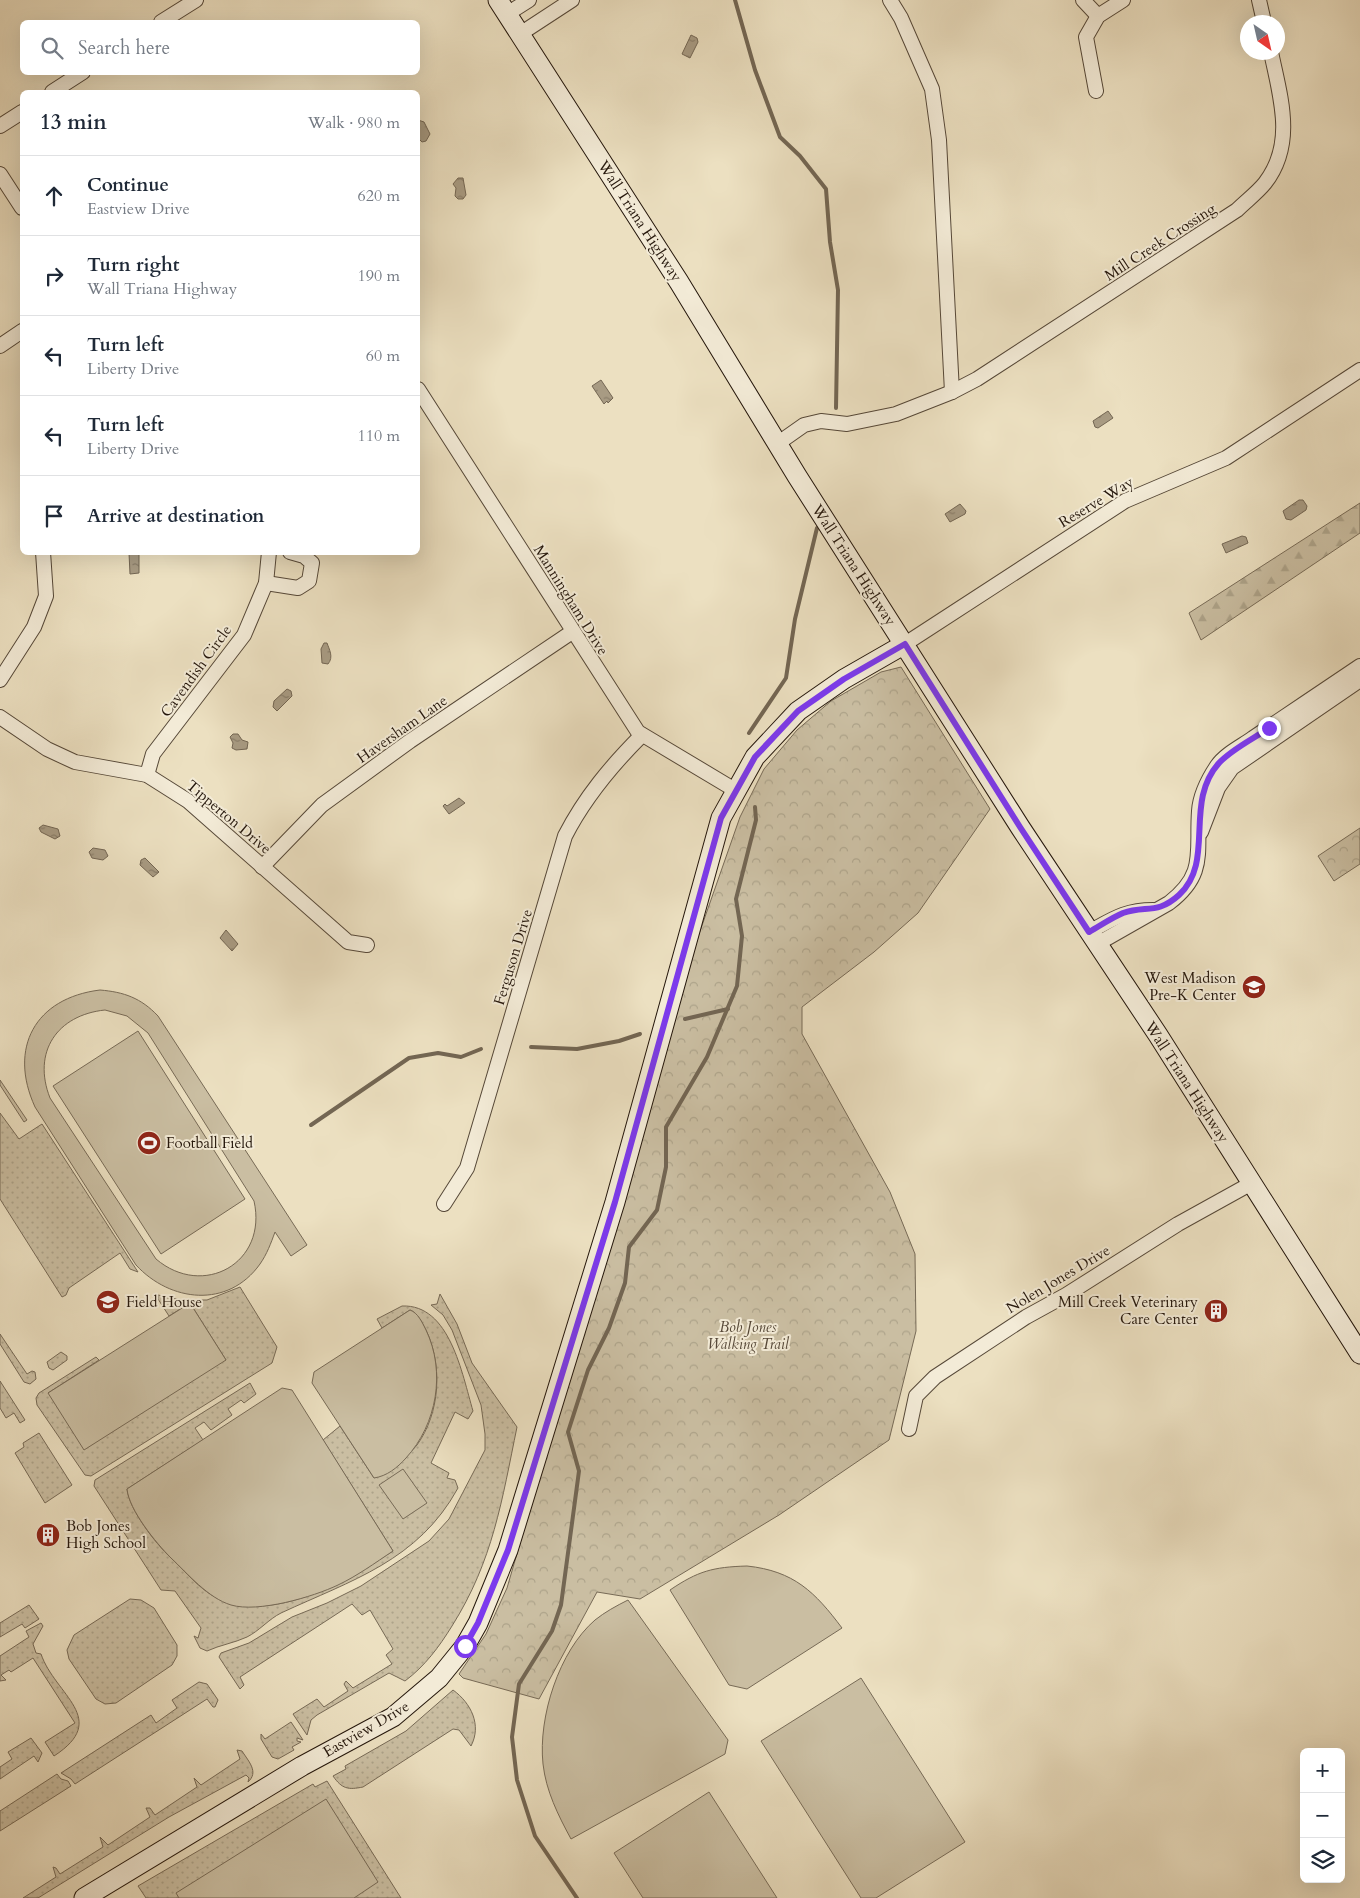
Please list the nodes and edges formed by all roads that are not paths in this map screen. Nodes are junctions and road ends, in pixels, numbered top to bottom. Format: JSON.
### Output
{"nodes":[{"id":1,"x":196,"y":0,"type":"edge"},
{"id":2,"x":529,"y":0,"type":"edge"},
{"id":3,"x":572,"y":0,"type":"edge"},
{"id":4,"x":890,"y":0,"type":"edge"},
{"id":5,"x":1083,"y":0,"type":"edge"},
{"id":6,"x":1123,"y":0,"type":"edge"},
{"id":7,"x":1259,"y":0,"type":"edge"},
{"id":8,"x":503,"y":7,"type":"edge"},
{"id":9,"x":1262,"y":15,"type":"edge"},
{"id":10,"x":1098,"y":16,"type":"junction"},
{"id":11,"x":164,"y":20,"type":"edge"},
{"id":12,"x":520,"y":34,"type":"junction"},
{"id":13,"x":1273,"y":60,"type":"edge"},
{"id":14,"x":78,"y":75,"type":"edge"},
{"id":15,"x":55,"y":90,"type":"edge"},
{"id":16,"x":1096,"y":91,"type":"dead end"},
{"id":17,"x":20,"y":113,"type":"edge"},
{"id":18,"x":0,"y":126,"type":"edge"},
{"id":19,"x":0,"y":174,"type":"edge"},
{"id":20,"x":20,"y":205,"type":"edge"},
{"id":21,"x":20,"y":332,"type":"edge"},
{"id":22,"x":0,"y":346,"type":"edge"},
{"id":23,"x":1360,"y":370,"type":"edge"},
{"id":24,"x":420,"y":392,"type":"edge"},
{"id":25,"x":952,"y":392,"type":"junction"},
{"id":26,"x":777,"y":444,"type":"junction"},
{"id":27,"x":43,"y":555,"type":"edge"},
{"id":28,"x":269,"y":555,"type":"edge"},
{"id":29,"x":300,"y":555,"type":"edge"},
{"id":30,"x":266,"y":583,"type":"junction"},
{"id":31,"x":572,"y":632,"type":"junction"},
{"id":32,"x":905,"y":644,"type":"junction"},
{"id":33,"x":1360,"y":666,"type":"edge"},
{"id":34,"x":0,"y":680,"type":"edge"},
{"id":35,"x":1360,"y":680,"type":"edge"},
{"id":36,"x":0,"y":717,"type":"edge"},
{"id":37,"x":642,"y":735,"type":"junction"},
{"id":38,"x":147,"y":775,"type":"junction"},
{"id":39,"x":736,"y":790,"type":"junction"},
{"id":40,"x":1200,"y":835,"type":"junction"},
{"id":41,"x":262,"y":867,"type":"junction"},
{"id":42,"x":1093,"y":938,"type":"junction"},
{"id":43,"x":367,"y":945,"type":"dead end"},
{"id":44,"x":1252,"y":1183,"type":"junction"},
{"id":45,"x":444,"y":1204,"type":"dead end"},
{"id":46,"x":1360,"y":1354,"type":"edge"},
{"id":47,"x":909,"y":1429,"type":"dead end"},
{"id":48,"x":84,"y":1898,"type":"edge"}],
"edges":[{"from":1,"to":11,"type":"street"},
{"from":2,"to":8,"type":"street"},
{"from":3,"to":12,"type":"street"},
{"from":4,"to":25,"type":"street"},
{"from":5,"to":10,"type":"street"},
{"from":6,"to":10,"type":"street"},
{"from":7,"to":9,"type":"street"},
{"from":8,"to":12,"type":"street","name":"Wall Triana Highway"},
{"from":10,"to":16,"type":"street"},
{"from":12,"to":26,"type":"street","name":"Wall Triana Highway"},
{"from":13,"to":25,"type":"street","name":"Mill Creek Crossing"},
{"from":14,"to":15,"type":"street"},
{"from":17,"to":18,"type":"street"},
{"from":19,"to":20,"type":"street"},
{"from":21,"to":22,"type":"street"},
{"from":23,"to":32,"type":"street","name":"Reserve Way"},
{"from":24,"to":31,"type":"street","name":"Manningham Drive"},
{"from":25,"to":26,"type":"street","name":"Mill Creek Crossing"},
{"from":26,"to":32,"type":"street","name":"Wall Triana Highway"},
{"from":27,"to":34,"type":"street"},
{"from":28,"to":30,"type":"street","name":"Cavendish Circle"},
{"from":29,"to":30,"type":"street"},
{"from":30,"to":38,"type":"street","name":"Cavendish Circle"},
{"from":31,"to":37,"type":"street","name":"Manningham Drive"},
{"from":31,"to":41,"type":"street","name":"Haversham Lane"},
{"from":32,"to":39,"type":"street","name":"Eastview Drive"},
{"from":32,"to":42,"type":"street","name":"Wall Triana Highway"},
{"from":33,"to":40,"type":"street"},
{"from":35,"to":40,"type":"street"},
{"from":36,"to":38,"type":"street","name":"Tipperton Drive"},
{"from":37,"to":39,"type":"street","name":"Manningham Drive"},
{"from":37,"to":45,"type":"street","name":"Ferguson Drive"},
{"from":38,"to":41,"type":"street","name":"Tipperton Drive"},
{"from":39,"to":48,"type":"street","name":"Eastview Drive"},
{"from":40,"to":42,"type":"street"},
{"from":41,"to":43,"type":"street","name":"Tipperton Drive"},
{"from":42,"to":44,"type":"street","name":"Wall Triana Highway"},
{"from":44,"to":46,"type":"street","name":"Wall Triana Highway"},
{"from":44,"to":47,"type":"street","name":"Nolen Jones Drive"}]}
